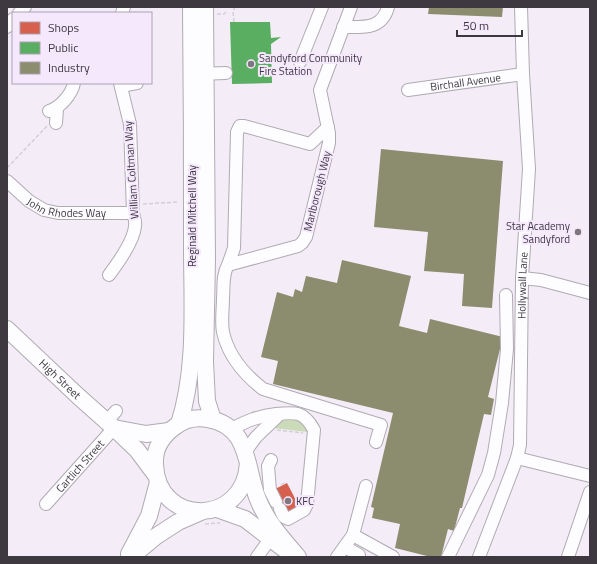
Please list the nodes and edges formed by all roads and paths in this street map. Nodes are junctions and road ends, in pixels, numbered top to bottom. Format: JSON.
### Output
{"nodes":[{"id":1,"x":191,"y":7,"type":"edge"},
{"id":2,"x":205,"y":7,"type":"edge"},
{"id":3,"x":235,"y":7,"type":"edge"},
{"id":4,"x":322,"y":7,"type":"edge"},
{"id":5,"x":351,"y":7,"type":"edge"},
{"id":6,"x":388,"y":7,"type":"edge"},
{"id":7,"x":521,"y":7,"type":"edge"},
{"id":8,"x":226,"y":12,"type":"dead end"},
{"id":9,"x":220,"y":14,"type":"dead end"},
{"id":10,"x":234,"y":22,"type":"dead end"},
{"id":11,"x":343,"y":27,"type":"junction"},
{"id":12,"x":300,"y":62,"type":"dead end"},
{"id":13,"x":226,"y":73,"type":"dead end"},
{"id":14,"x":199,"y":74,"type":"junction"},
{"id":15,"x":523,"y":74,"type":"junction"},
{"id":16,"x":74,"y":84,"type":"edge"},
{"id":17,"x":120,"y":85,"type":"edge"},
{"id":18,"x":408,"y":90,"type":"dead end"},
{"id":19,"x":56,"y":123,"type":"joint"},
{"id":20,"x":328,"y":127,"type":"junction"},
{"id":21,"x":7,"y":168,"type":"edge"},
{"id":22,"x":7,"y":182,"type":"edge"},
{"id":23,"x":185,"y":202,"type":"dead end"},
{"id":24,"x":133,"y":209,"type":"junction"},
{"id":25,"x":228,"y":265,"type":"junction"},
{"id":26,"x":109,"y":275,"type":"dead end"},
{"id":27,"x":522,"y":278,"type":"junction"},
{"id":28,"x":590,"y":293,"type":"edge"},
{"id":29,"x":506,"y":295,"type":"dead end"},
{"id":30,"x":7,"y":329,"type":"edge"},
{"id":31,"x":280,"y":414,"type":"junction"},
{"id":32,"x":112,"y":420,"type":"junction"},
{"id":33,"x":213,"y":420,"type":"junction"},
{"id":34,"x":174,"y":427,"type":"junction"},
{"id":35,"x":231,"y":429,"type":"junction"},
{"id":36,"x":273,"y":430,"type":"dead end"},
{"id":37,"x":310,"y":438,"type":"junction"},
{"id":38,"x":376,"y":442,"type":"dead end"},
{"id":39,"x":246,"y":458,"type":"junction"},
{"id":40,"x":517,"y":458,"type":"junction"},
{"id":41,"x":271,"y":460,"type":"dead end"},
{"id":42,"x":590,"y":476,"type":"edge"},
{"id":43,"x":156,"y":478,"type":"junction"},
{"id":44,"x":366,"y":486,"type":"dead end"},
{"id":45,"x":590,"y":492,"type":"edge"},
{"id":46,"x":46,"y":504,"type":"dead end"},
{"id":47,"x":219,"y":516,"type":"junction"},
{"id":48,"x":202,"y":518,"type":"junction"},
{"id":49,"x":580,"y":521,"type":"junction"},
{"id":50,"x":353,"y":536,"type":"junction"},
{"id":51,"x":270,"y":539,"type":"junction"},
{"id":52,"x":345,"y":547,"type":"junction"},
{"id":53,"x":358,"y":555,"type":"dead end"},
{"id":54,"x":127,"y":557,"type":"edge"},
{"id":55,"x":131,"y":557,"type":"edge"},
{"id":56,"x":257,"y":557,"type":"edge"},
{"id":57,"x":298,"y":557,"type":"edge"},
{"id":58,"x":337,"y":557,"type":"edge"},
{"id":59,"x":393,"y":557,"type":"edge"},
{"id":60,"x":448,"y":557,"type":"edge"},
{"id":61,"x":480,"y":557,"type":"edge"},
{"id":62,"x":568,"y":557,"type":"edge"},
{"id":63,"x":576,"y":557,"type":"edge"}],
"edges":[{"from":1,"to":14,"type":"main road","name":"Reginald Mitchell Way"},
{"from":2,"to":14,"type":"main road","name":"Reginald Mitchell Way"},
{"from":3,"to":10,"type":"path"},
{"from":4,"to":12,"type":"street"},
{"from":5,"to":11,"type":"street","name":"Marlborough Way"},
{"from":6,"to":11,"type":"street"},
{"from":7,"to":15,"type":"street","name":"Hollywall Lane"},
{"from":8,"to":9,"type":"path"},
{"from":11,"to":20,"type":"street","name":"Marlborough Way"},
{"from":13,"to":14,"type":"street"},
{"from":14,"to":33,"type":"main road","name":"Reginald Mitchell Way"},
{"from":14,"to":34,"type":"main road","name":"Reginald Mitchell Way"},
{"from":15,"to":18,"type":"street","name":"Birchall Avenue"},
{"from":15,"to":27,"type":"street","name":"Hollywall Lane"},
{"from":16,"to":19,"type":"street"},
{"from":17,"to":24,"type":"street","name":"William Coltman Way"},
{"from":19,"to":21,"type":"path"},
{"from":20,"to":25,"type":"street","name":"Marlborough Way"},
{"from":20,"to":25,"type":"street"},
{"from":22,"to":24,"type":"street","name":"John Rhodes Way"},
{"from":23,"to":24,"type":"path"},
{"from":24,"to":26,"type":"street","name":"William Coltman Way"},
{"from":25,"to":38,"type":"street"},
{"from":27,"to":28,"type":"street"},
{"from":27,"to":40,"type":"street","name":"Hollywall Lane"},
{"from":29,"to":60,"type":"street"},
{"from":30,"to":32,"type":"main road","name":"High Street"},
{"from":31,"to":35,"type":"street"},
{"from":31,"to":37,"type":"street"},
{"from":31,"to":39,"type":"street"},
{"from":32,"to":34,"type":"main road"},
{"from":32,"to":43,"type":"main road","name":"High Street"},
{"from":32,"to":46,"type":"street","name":"Cartlich Street"},
{"from":33,"to":34,"type":"main road"},
{"from":33,"to":35,"type":"main road"},
{"from":34,"to":43,"type":"main road","name":"Reginald Mitchell Way"},
{"from":35,"to":39,"type":"main road"},
{"from":36,"to":37,"type":"path"},
{"from":37,"to":41,"type":"street"},
{"from":39,"to":47,"type":"main road"},
{"from":39,"to":57,"type":"main road"},
{"from":40,"to":42,"type":"street"},
{"from":40,"to":61,"type":"street","name":"Hollywall Lane"},
{"from":43,"to":48,"type":"main road","name":"High Street"},
{"from":43,"to":54,"type":"main road","name":"Reginald Mitchell Way"},
{"from":44,"to":50,"type":"street"},
{"from":45,"to":49,"type":"street"},
{"from":47,"to":48,"type":"main road"},
{"from":47,"to":48,"type":"path"},
{"from":47,"to":51,"type":"main road"},
{"from":48,"to":55,"type":"main road"},
{"from":49,"to":62,"type":"street"},
{"from":49,"to":63,"type":"street"},
{"from":50,"to":52,"type":"street"},
{"from":50,"to":59,"type":"street"},
{"from":51,"to":56,"type":"street"},
{"from":51,"to":57,"type":"main road"},
{"from":52,"to":53,"type":"street"},
{"from":52,"to":58,"type":"street"}]}
